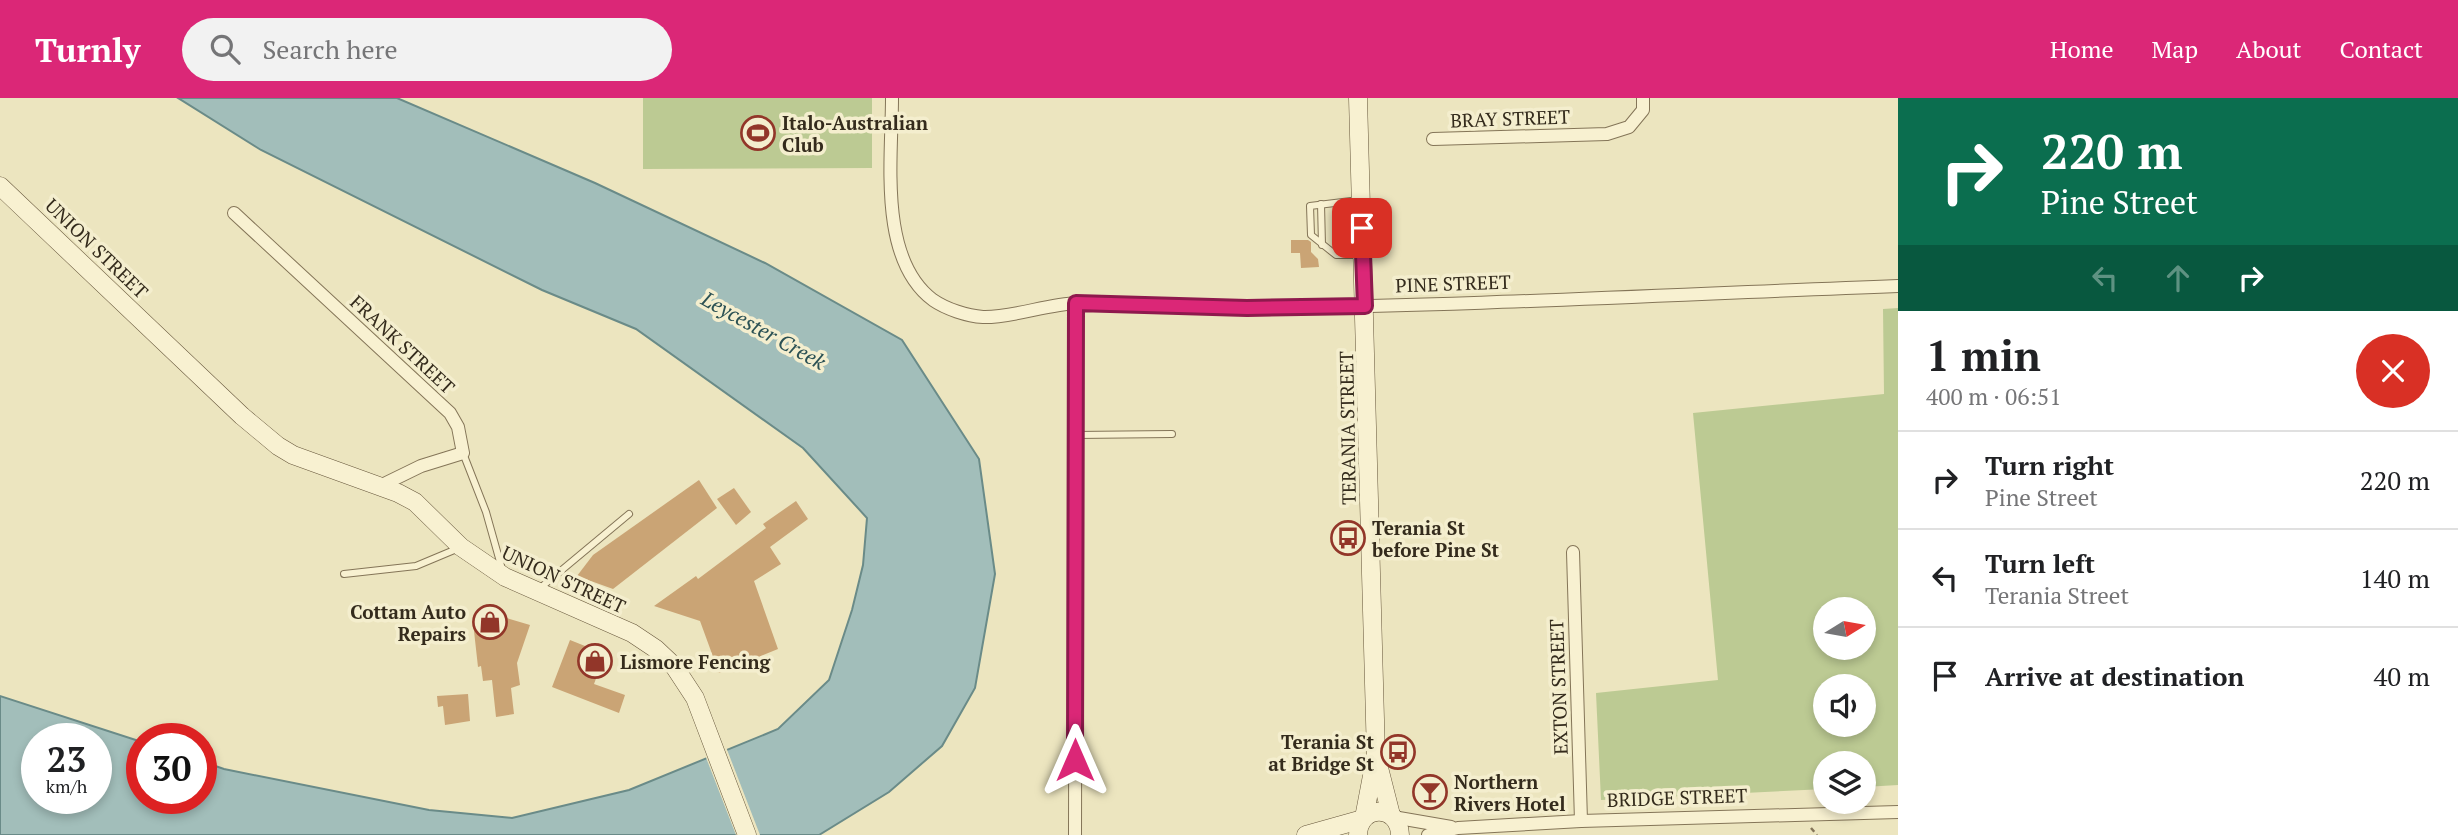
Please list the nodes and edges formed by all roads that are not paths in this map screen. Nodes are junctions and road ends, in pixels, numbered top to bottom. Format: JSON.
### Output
{"nodes":[{"id":1,"x":892,"y":98,"type":"edge"},
{"id":2,"x":1358,"y":98,"type":"edge"},
{"id":3,"x":1643,"y":98,"type":"edge"},
{"id":4,"x":1433,"y":139,"type":"dead end"},
{"id":5,"x":0,"y":186,"type":"edge"},
{"id":6,"x":1361,"y":200,"type":"junction"},
{"id":7,"x":234,"y":213,"type":"dead end"},
{"id":8,"x":1363,"y":255,"type":"junction"},
{"id":9,"x":1898,"y":286,"type":"edge"},
{"id":10,"x":1076,"y":303,"type":"junction"},
{"id":11,"x":1365,"y":306,"type":"junction"},
{"id":12,"x":1172,"y":434,"type":"dead end"},
{"id":13,"x":1076,"y":435,"type":"junction"},
{"id":14,"x":463,"y":453,"type":"junction"},
{"id":15,"x":380,"y":486,"type":"junction"},
{"id":16,"x":629,"y":514,"type":"dead end"},
{"id":17,"x":461,"y":547,"type":"junction"},
{"id":18,"x":1573,"y":552,"type":"dead end"},
{"id":19,"x":344,"y":574,"type":"dead end"},
{"id":20,"x":505,"y":577,"type":"junction"},
{"id":21,"x":534,"y":592,"type":"junction"},
{"id":22,"x":1376,"y":757,"type":"junction"},
{"id":23,"x":1898,"y":812,"type":"edge"},
{"id":24,"x":1392,"y":816,"type":"junction"},
{"id":25,"x":1581,"y":821,"type":"junction"},
{"id":26,"x":1362,"y":824,"type":"edge"},
{"id":27,"x":1458,"y":828,"type":"junction"},
{"id":28,"x":747,"y":835,"type":"edge"},
{"id":29,"x":1075,"y":835,"type":"edge"},
{"id":30,"x":1306,"y":835,"type":"edge"},
{"id":31,"x":1400,"y":835,"type":"edge"},
{"id":32,"x":1428,"y":835,"type":"edge"}],
"edges":[{"from":1,"to":10,"type":"street","name":"PINE STREET"},
{"from":2,"to":6,"type":"main road","name":"TERANIA STREET"},
{"from":3,"to":4,"type":"street","name":"BRAY STREET"},
{"from":5,"to":15,"type":"main road","name":"UNION STREET"},
{"from":6,"to":8,"type":"main road","name":"TERANIA STREET"},
{"from":6,"to":8,"type":"lane"},
{"from":7,"to":14,"type":"street","name":"FRANK STREET"},
{"from":8,"to":11,"type":"main road","name":"TERANIA STREET"},
{"from":9,"to":11,"type":"street","name":"PINE STREET"},
{"from":10,"to":11,"type":"street","name":"PINE STREET"},
{"from":10,"to":13,"type":"street"},
{"from":11,"to":22,"type":"main road","name":"TERANIA STREET"},
{"from":12,"to":13,"type":"lane"},
{"from":13,"to":29,"type":"street"},
{"from":14,"to":15,"type":"street"},
{"from":14,"to":20,"type":"lane"},
{"from":15,"to":17,"type":"main road","name":"UNION STREET"},
{"from":16,"to":21,"type":"lane"},
{"from":17,"to":19,"type":"lane"},
{"from":17,"to":20,"type":"main road","name":"UNION STREET"},
{"from":18,"to":25,"type":"street","name":"EXTON STREET"},
{"from":20,"to":21,"type":"main road","name":"UNION STREET"},
{"from":21,"to":28,"type":"main road","name":"UNION STREET"},
{"from":22,"to":24,"type":"main road","name":"TERANIA STREET"},
{"from":22,"to":26,"type":"main road","name":"TERANIA STREET"},
{"from":23,"to":25,"type":"street","name":"BRIDGE STREET"},
{"from":24,"to":26,"type":"main road"},
{"from":24,"to":27,"type":"street","name":"BRIDGE STREET"},
{"from":24,"to":31,"type":"main road","name":"TERANIA STREET"},
{"from":25,"to":27,"type":"street","name":"BRIDGE STREET"},
{"from":26,"to":30,"type":"main road"},
{"from":27,"to":32,"type":"street","name":"BRIDGE STREET"}]}
